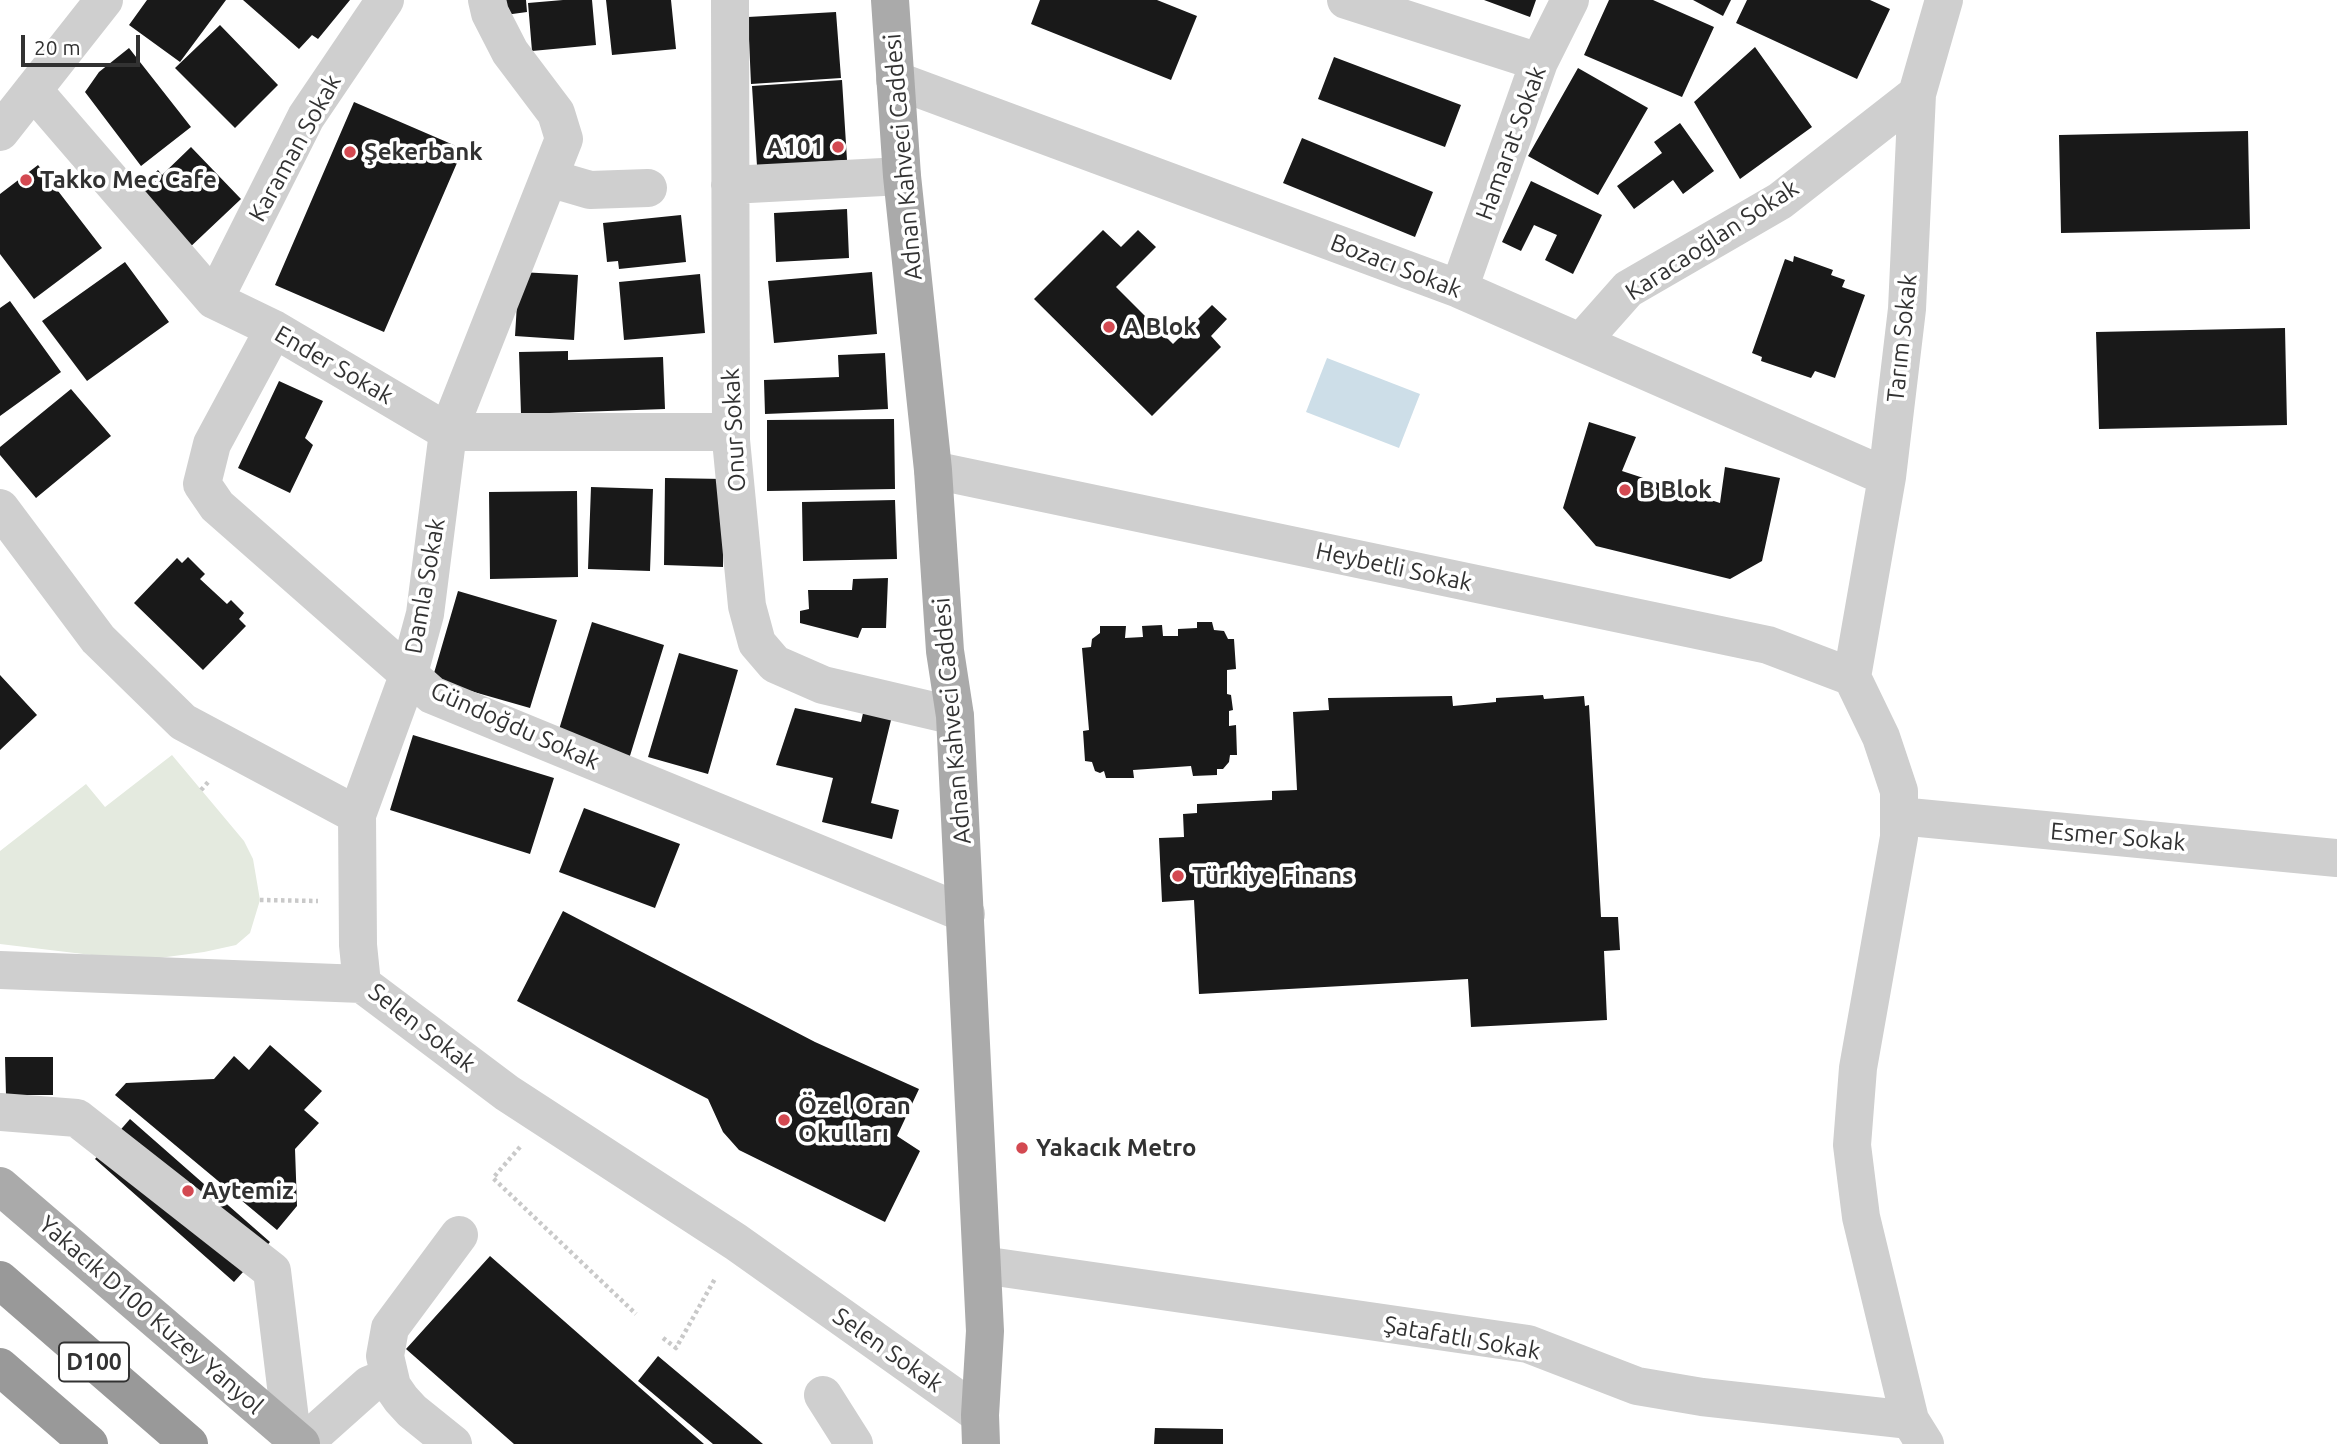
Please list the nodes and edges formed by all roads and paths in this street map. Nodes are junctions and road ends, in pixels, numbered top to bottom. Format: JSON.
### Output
{"nodes":[{"id":1,"x":104,"y":0,"type":"edge"},
{"id":2,"x":385,"y":0,"type":"edge"},
{"id":3,"x":487,"y":0,"type":"edge"},
{"id":4,"x":730,"y":0,"type":"edge"},
{"id":5,"x":890,"y":0,"type":"edge"},
{"id":6,"x":1346,"y":0,"type":"edge"},
{"id":7,"x":1570,"y":0,"type":"edge"},
{"id":8,"x":1944,"y":0,"type":"edge"},
{"id":9,"x":1539,"y":62,"type":"junction"},
{"id":10,"x":895,"y":80,"type":"junction"},
{"id":11,"x":33,"y":90,"type":"junction"},
{"id":12,"x":1917,"y":94,"type":"junction"},
{"id":13,"x":0,"y":132,"type":"edge"},
{"id":14,"x":902,"y":176,"type":"junction"},
{"id":15,"x":549,"y":178,"type":"junction"},
{"id":16,"x":730,"y":185,"type":"junction"},
{"id":17,"x":648,"y":188,"type":"dead end"},
{"id":18,"x":1459,"y":289,"type":"junction"},
{"id":19,"x":214,"y":300,"type":"junction"},
{"id":20,"x":274,"y":329,"type":"junction"},
{"id":21,"x":1581,"y":342,"type":"junction"},
{"id":22,"x":448,"y":432,"type":"junction"},
{"id":23,"x":731,"y":432,"type":"junction"},
{"id":24,"x":933,"y":470,"type":"junction"},
{"id":25,"x":1887,"y":477,"type":"junction"},
{"id":26,"x":0,"y":508,"type":"edge"},
{"id":27,"x":409,"y":673,"type":"junction"},
{"id":28,"x":1852,"y":677,"type":"junction"},
{"id":29,"x":955,"y":716,"type":"junction"},
{"id":30,"x":357,"y":815,"type":"junction"},
{"id":31,"x":1899,"y":816,"type":"junction"},
{"id":32,"x":2337,"y":858,"type":"edge"},
{"id":33,"x":260,"y":900,"type":"dead end"},
{"id":34,"x":358,"y":902,"type":"junction"},
{"id":35,"x":966,"y":914,"type":"junction"},
{"id":36,"x":0,"y":970,"type":"edge"},
{"id":37,"x":362,"y":984,"type":"junction"},
{"id":38,"x":0,"y":1112,"type":"edge"},
{"id":39,"x":546,"y":1117,"type":"junction"},
{"id":40,"x":0,"y":1186,"type":"edge"},
{"id":41,"x":459,"y":1235,"type":"dead end"},
{"id":42,"x":736,"y":1242,"type":"junction"},
{"id":43,"x":982,"y":1265,"type":"junction"},
{"id":44,"x":0,"y":1280,"type":"edge"},
{"id":45,"x":636,"y":1314,"type":"dead end"},
{"id":46,"x":663,"y":1338,"type":"dead end"},
{"id":47,"x":0,"y":1367,"type":"edge"},
{"id":48,"x":389,"y":1377,"type":"junction"},
{"id":49,"x":823,"y":1395,"type":"dead end"},
{"id":50,"x":981,"y":1429,"type":"edge"},
{"id":51,"x":1917,"y":1432,"type":"edge"},
{"id":52,"x":299,"y":1441,"type":"edge"},
{"id":53,"x":89,"y":1444,"type":"edge"},
{"id":54,"x":189,"y":1444,"type":"edge"},
{"id":55,"x":453,"y":1444,"type":"edge"},
{"id":56,"x":854,"y":1444,"type":"edge"}],
"edges":[{"from":1,"to":11,"type":"street"},
{"from":2,"to":19,"type":"street","name":"Karaman Sokak"},
{"from":3,"to":15,"type":"street","name":"Damla Sokak"},
{"from":4,"to":16,"type":"street","name":"Onur Sokak"},
{"from":5,"to":10,"type":"main road","name":"Adnan Kahveci Caddesi"},
{"from":6,"to":9,"type":"street"},
{"from":7,"to":9,"type":"street","name":"Hamarat Sokak"},
{"from":8,"to":12,"type":"street","name":"Tarım Sokak"},
{"from":9,"to":18,"type":"street","name":"Hamarat Sokak"},
{"from":10,"to":14,"type":"main road","name":"Adnan Kahveci Caddesi"},
{"from":10,"to":18,"type":"street","name":"Bozacı Sokak"},
{"from":11,"to":13,"type":"street"},
{"from":11,"to":19,"type":"street","name":"Ender Sokak"},
{"from":12,"to":21,"type":"street","name":"Karacaoğlan Sokak"},
{"from":12,"to":25,"type":"street","name":"Tarım Sokak"},
{"from":14,"to":16,"type":"street"},
{"from":14,"to":24,"type":"main road","name":"Adnan Kahveci Caddesi"},
{"from":15,"to":17,"type":"street"},
{"from":15,"to":22,"type":"street","name":"Damla Sokak"},
{"from":16,"to":23,"type":"street","name":"Onur Sokak"},
{"from":18,"to":21,"type":"street","name":"Bozacı Sokak"},
{"from":19,"to":20,"type":"street","name":"Ender Sokak"},
{"from":20,"to":22,"type":"street","name":"Ender Sokak"},
{"from":20,"to":27,"type":"street","name":"Gündoğdu Sokak"},
{"from":21,"to":25,"type":"street","name":"Bozacı Sokak"},
{"from":22,"to":23,"type":"street"},
{"from":22,"to":27,"type":"street","name":"Damla Sokak"},
{"from":23,"to":29,"type":"street","name":"Onur Sokak"},
{"from":24,"to":28,"type":"street","name":"Heybetli Sokak"},
{"from":24,"to":29,"type":"main road","name":"Adnan Kahveci Caddesi"},
{"from":25,"to":28,"type":"street","name":"Tarım Sokak"},
{"from":26,"to":30,"type":"street"},
{"from":27,"to":30,"type":"street","name":"Damla Sokak"},
{"from":27,"to":35,"type":"street","name":"Gündoğdu Sokak"},
{"from":28,"to":31,"type":"street"},
{"from":29,"to":35,"type":"main road","name":"Adnan Kahveci Caddesi"},
{"from":30,"to":34,"type":"street","name":"Selen Sokak"},
{"from":31,"to":32,"type":"street","name":"Esmer Sokak"},
{"from":31,"to":51,"type":"street"},
{"from":33,"to":34,"type":"path"},
{"from":34,"to":37,"type":"street","name":"Selen Sokak"},
{"from":35,"to":43,"type":"main road","name":"Adnan Kahveci Caddesi"},
{"from":36,"to":37,"type":"street"},
{"from":37,"to":39,"type":"street","name":"Selen Sokak"},
{"from":38,"to":52,"type":"street"},
{"from":39,"to":42,"type":"street","name":"Selen Sokak"},
{"from":39,"to":45,"type":"path"},
{"from":40,"to":52,"type":"main road","name":"Yakacık D100 Kuzey Yanyol"},
{"from":41,"to":48,"type":"street"},
{"from":42,"to":46,"type":"path"},
{"from":42,"to":50,"type":"street","name":"Selen Sokak"},
{"from":43,"to":50,"type":"main road","name":"Adnan Kahveci Caddesi"},
{"from":43,"to":51,"type":"street","name":"Şatafatlı Sokak"},
{"from":44,"to":54,"type":"highway","number":"D100"},
{"from":47,"to":53,"type":"highway","number":"D100"},
{"from":48,"to":52,"type":"street"},
{"from":48,"to":55,"type":"street"},
{"from":49,"to":56,"type":"street"}]}
